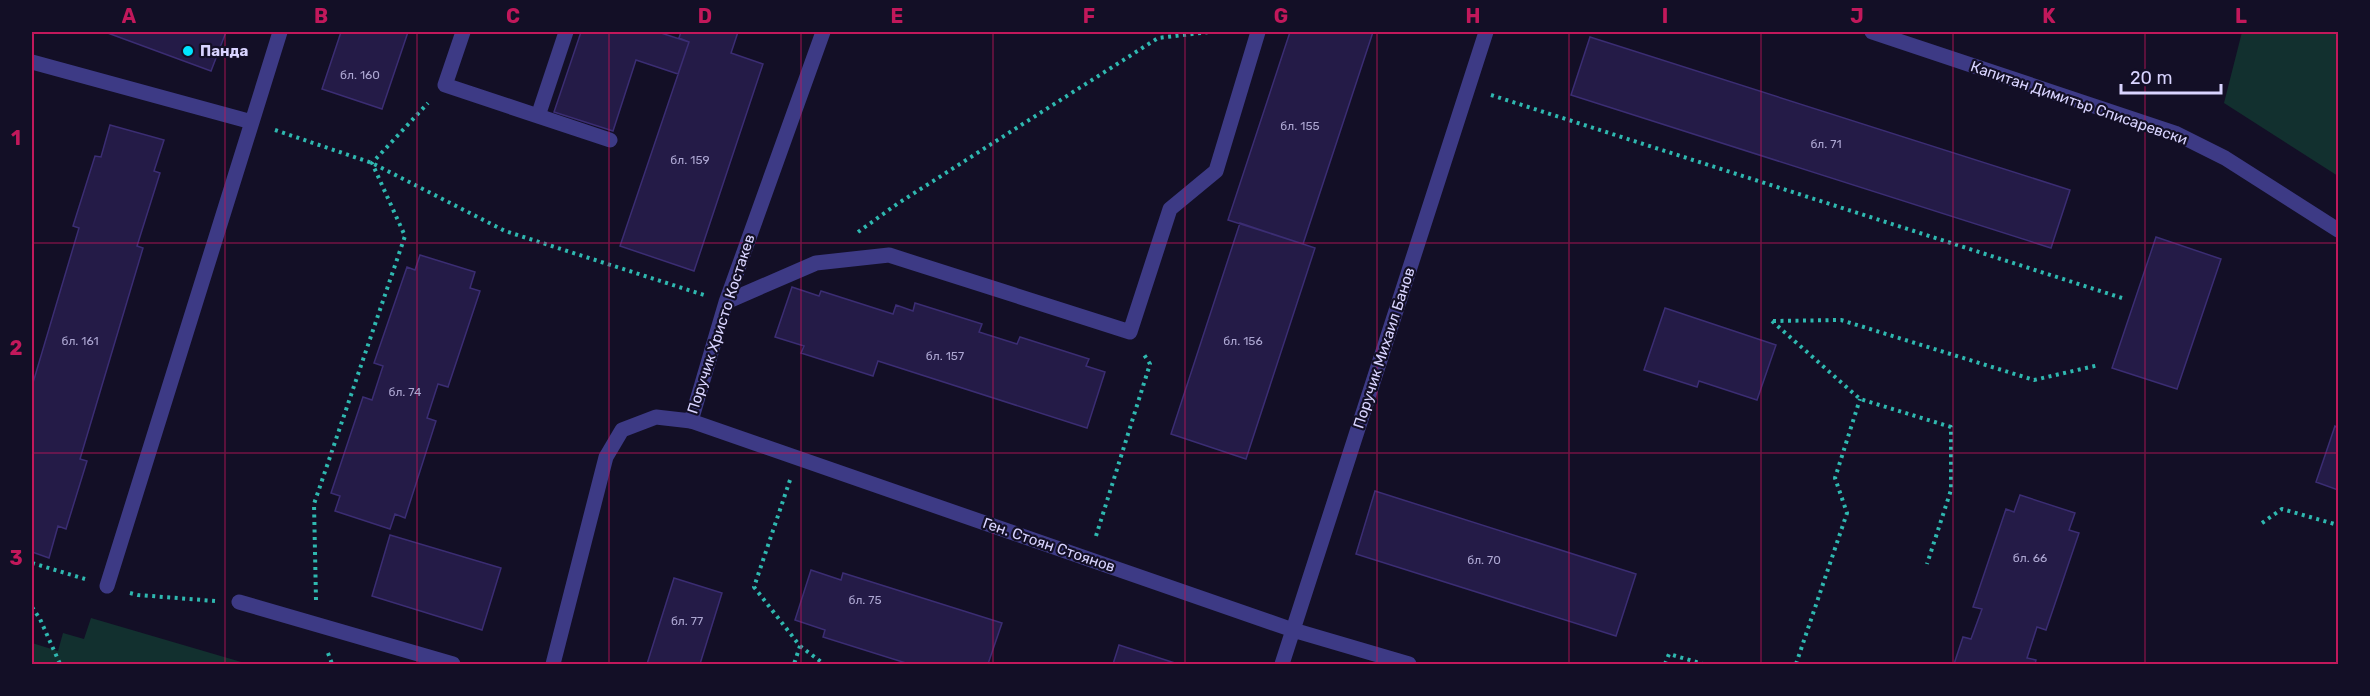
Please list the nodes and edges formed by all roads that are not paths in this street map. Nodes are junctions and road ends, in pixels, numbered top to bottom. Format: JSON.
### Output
{"nodes":[{"id":1,"x":280,"y":32,"type":"edge"},
{"id":2,"x":464,"y":32,"type":"edge"},
{"id":3,"x":566,"y":32,"type":"edge"},
{"id":4,"x":823,"y":32,"type":"edge"},
{"id":5,"x":1258,"y":32,"type":"edge"},
{"id":6,"x":1486,"y":32,"type":"edge"},
{"id":7,"x":1872,"y":32,"type":"edge"},
{"id":8,"x":32,"y":62,"type":"edge"},
{"id":9,"x":538,"y":116,"type":"junction"},
{"id":10,"x":252,"y":122,"type":"junction"},
{"id":11,"x":610,"y":140,"type":"dead end"},
{"id":12,"x":2338,"y":230,"type":"edge"},
{"id":13,"x":726,"y":302,"type":"junction"},
{"id":14,"x":691,"y":420,"type":"junction"},
{"id":15,"x":107,"y":586,"type":"dead end"},
{"id":16,"x":239,"y":602,"type":"dead end"},
{"id":17,"x":1293,"y":630,"type":"junction"},
{"id":18,"x":453,"y":664,"type":"edge"},
{"id":19,"x":553,"y":664,"type":"edge"},
{"id":20,"x":1282,"y":664,"type":"edge"},
{"id":21,"x":1409,"y":664,"type":"edge"}],
"edges":[{"from":1,"to":10,"type":"street"},
{"from":2,"to":9,"type":"street"},
{"from":3,"to":9,"type":"street"},
{"from":4,"to":13,"type":"street","name":"Поручик Христо Костакев"},
{"from":5,"to":13,"type":"street"},
{"from":6,"to":17,"type":"street","name":"Поручик Михаил Банов"},
{"from":7,"to":12,"type":"street","name":"Капитан Димитър Списаревски"},
{"from":8,"to":10,"type":"street"},
{"from":9,"to":11,"type":"street"},
{"from":10,"to":15,"type":"street"},
{"from":13,"to":14,"type":"street","name":"Поручик Христо Костакев"},
{"from":14,"to":17,"type":"street","name":"Ген. Стоян Стоянов"},
{"from":14,"to":19,"type":"street","name":"Поручик Христо Костакев"},
{"from":16,"to":18,"type":"street"},
{"from":17,"to":20,"type":"street","name":"Поручик Михаил Банов"},
{"from":17,"to":21,"type":"street","name":"Ген. Стоян Стоянов"}]}
